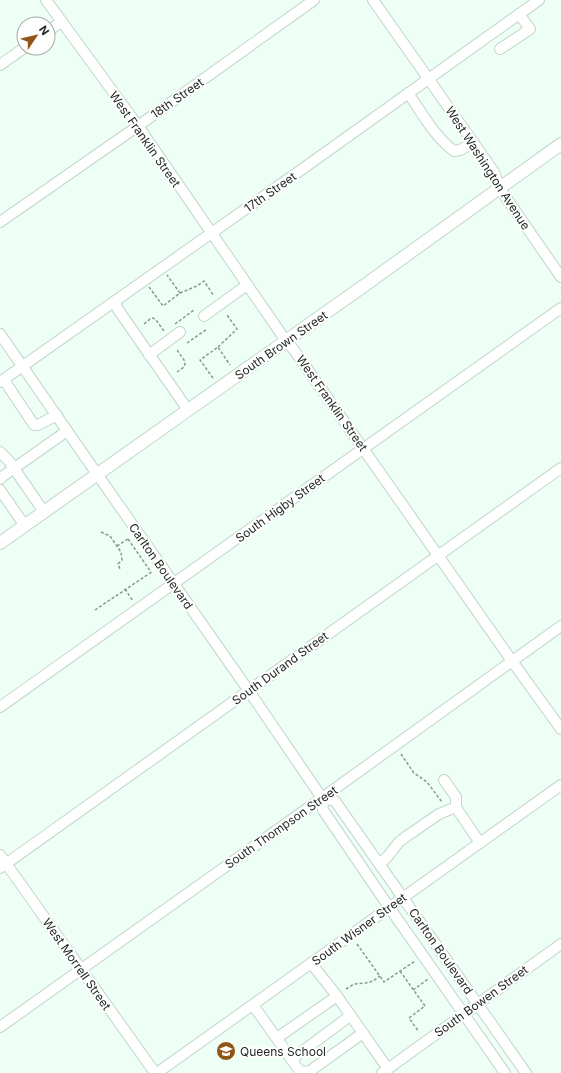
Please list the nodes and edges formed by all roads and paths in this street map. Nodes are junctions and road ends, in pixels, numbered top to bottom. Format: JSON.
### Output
{"nodes":[{"id":1,"x":46,"y":0,"type":"edge"},
{"id":2,"x":314,"y":0,"type":"edge"},
{"id":3,"x":373,"y":0,"type":"edge"},
{"id":4,"x":539,"y":0,"type":"edge"},
{"id":5,"x":519,"y":14,"type":"junction"},
{"id":6,"x":61,"y":22,"type":"junction"},
{"id":7,"x":56,"y":25,"type":"edge"},
{"id":8,"x":500,"y":49,"type":"dead end"},
{"id":9,"x":16,"y":54,"type":"edge"},
{"id":10,"x":0,"y":65,"type":"edge"},
{"id":11,"x":429,"y":78,"type":"junction"},
{"id":12,"x":408,"y":93,"type":"junction"},
{"id":13,"x":138,"y":126,"type":"junction"},
{"id":14,"x":473,"y":143,"type":"junction"},
{"id":15,"x":561,"y":144,"type":"edge"},
{"id":16,"x":500,"y":189,"type":"junction"},
{"id":17,"x":0,"y":222,"type":"edge"},
{"id":18,"x":211,"y":233,"type":"junction"},
{"id":19,"x":166,"y":274,"type":"dead end"},
{"id":20,"x":561,"y":277,"type":"edge"},
{"id":21,"x":247,"y":285,"type":"junction"},
{"id":22,"x":148,"y":286,"type":"dead end"},
{"id":23,"x":180,"y":293,"type":"junction"},
{"id":24,"x":214,"y":296,"type":"dead end"},
{"id":25,"x":115,"y":301,"type":"junction"},
{"id":26,"x":561,"y":308,"type":"edge"},
{"id":27,"x":194,"y":310,"type":"dead end"},
{"id":28,"x":227,"y":315,"type":"dead end"},
{"id":29,"x":204,"y":316,"type":"dead end"},
{"id":30,"x":144,"y":324,"type":"dead end"},
{"id":31,"x":177,"y":328,"type":"joint"},
{"id":32,"x":207,"y":329,"type":"dead end"},
{"id":33,"x":164,"y":331,"type":"dead end"},
{"id":34,"x":0,"y":334,"type":"edge"},
{"id":35,"x":286,"y":341,"type":"junction"},
{"id":36,"x":187,"y":344,"type":"dead end"},
{"id":37,"x":218,"y":347,"type":"junction"},
{"id":38,"x":178,"y":350,"type":"dead end"},
{"id":39,"x":149,"y":355,"type":"junction"},
{"id":40,"x":23,"y":366,"type":"junction"},
{"id":41,"x":230,"y":366,"type":"dead end"},
{"id":42,"x":176,"y":372,"type":"dead end"},
{"id":43,"x":213,"y":378,"type":"dead end"},
{"id":44,"x":2,"y":381,"type":"edge"},
{"id":45,"x":188,"y":410,"type":"junction"},
{"id":46,"x":57,"y":415,"type":"junction"},
{"id":47,"x":67,"y":430,"type":"junction"},
{"id":48,"x":364,"y":448,"type":"junction"},
{"id":49,"x":0,"y":452,"type":"edge"},
{"id":50,"x":14,"y":468,"type":"junction"},
{"id":51,"x":561,"y":468,"type":"edge"},
{"id":52,"x":97,"y":474,"type":"junction"},
{"id":53,"x":0,"y":479,"type":"edge"},
{"id":54,"x":0,"y":490,"type":"edge"},
{"id":55,"x":44,"y":512,"type":"junction"},
{"id":56,"x":25,"y":526,"type":"junction"},
{"id":57,"x":101,"y":532,"type":"dead end"},
{"id":58,"x":131,"y":536,"type":"dead end"},
{"id":59,"x":128,"y":539,"type":"junction"},
{"id":60,"x":0,"y":543,"type":"edge"},
{"id":61,"x":117,"y":546,"type":"junction"},
{"id":62,"x":438,"y":555,"type":"junction"},
{"id":63,"x":120,"y":569,"type":"dead end"},
{"id":64,"x":155,"y":570,"type":"dead end"},
{"id":65,"x":152,"y":572,"type":"junction"},
{"id":66,"x":174,"y":584,"type":"junction"},
{"id":67,"x":125,"y":589,"type":"junction"},
{"id":68,"x":135,"y":604,"type":"dead end"},
{"id":69,"x":95,"y":610,"type":"dead end"},
{"id":70,"x":561,"y":626,"type":"edge"},
{"id":71,"x":512,"y":661,"type":"junction"},
{"id":72,"x":249,"y":691,"type":"junction"},
{"id":73,"x":0,"y":707,"type":"edge"},
{"id":74,"x":561,"y":729,"type":"edge"},
{"id":75,"x":401,"y":754,"type":"dead end"},
{"id":76,"x":444,"y":780,"type":"dead end"},
{"id":77,"x":561,"y":785,"type":"edge"},
{"id":78,"x":322,"y":798,"type":"junction"},
{"id":79,"x":452,"y":809,"type":"junction"},
{"id":80,"x":480,"y":843,"type":"junction"},
{"id":81,"x":0,"y":855,"type":"edge"},
{"id":82,"x":380,"y":864,"type":"junction"},
{"id":83,"x":3,"y":866,"type":"edge"},
{"id":84,"x":403,"y":897,"type":"junction"},
{"id":85,"x":389,"y":907,"type":"junction"},
{"id":86,"x":357,"y":944,"type":"dead end"},
{"id":87,"x":561,"y":944,"type":"edge"},
{"id":88,"x":416,"y":960,"type":"dead end"},
{"id":89,"x":311,"y":963,"type":"junction"},
{"id":90,"x":81,"y":969,"type":"junction"},
{"id":91,"x":400,"y":971,"type":"junction"},
{"id":92,"x":380,"y":976,"type":"junction"},
{"id":93,"x":429,"y":978,"type":"dead end"},
{"id":94,"x":346,"y":989,"type":"dead end"},
{"id":95,"x":413,"y":990,"type":"junction"},
{"id":96,"x":336,"y":996,"type":"junction"},
{"id":97,"x":477,"y":1004,"type":"junction"},
{"id":98,"x":253,"y":1005,"type":"junction"},
{"id":99,"x":464,"y":1014,"type":"junction"},
{"id":100,"x":350,"y":1016,"type":"junction"},
{"id":101,"x":0,"y":1027,"type":"edge"},
{"id":102,"x":419,"y":1032,"type":"dead end"},
{"id":103,"x":363,"y":1033,"type":"junction"},
{"id":104,"x":277,"y":1038,"type":"junction"},
{"id":105,"x":292,"y":1059,"type":"junction"},
{"id":106,"x":385,"y":1071,"type":"edge"},
{"id":107,"x":156,"y":1073,"type":"edge"},
{"id":108,"x":506,"y":1073,"type":"edge"},
{"id":109,"x":526,"y":1073,"type":"edge"}],
"edges":[{"from":1,"to":6,"type":"street","name":"West Franklin Street"},
{"from":2,"to":13,"type":"street","name":"18th Street"},
{"from":3,"to":11,"type":"street","name":"West Washington Avenue"},
{"from":4,"to":5,"type":"street","name":"17th Street"},
{"from":5,"to":8,"type":"street"},
{"from":5,"to":11,"type":"street","name":"17th Street"},
{"from":6,"to":7,"type":"street"},
{"from":6,"to":13,"type":"street","name":"West Franklin Street"},
{"from":9,"to":10,"type":"street"},
{"from":11,"to":12,"type":"street","name":"17th Street"},
{"from":11,"to":14,"type":"street","name":"West Washington Avenue"},
{"from":12,"to":14,"type":"street"},
{"from":12,"to":18,"type":"street","name":"17th Street"},
{"from":13,"to":17,"type":"street","name":"18th Street"},
{"from":13,"to":18,"type":"street","name":"West Franklin Street"},
{"from":14,"to":16,"type":"street","name":"West Washington Avenue"},
{"from":15,"to":16,"type":"main road","name":"South Brown Street"},
{"from":16,"to":20,"type":"street","name":"West Washington Avenue"},
{"from":16,"to":35,"type":"main road","name":"South Brown Street"},
{"from":18,"to":21,"type":"street","name":"West Franklin Street"},
{"from":18,"to":25,"type":"street","name":"17th Street"},
{"from":19,"to":23,"type":"path"},
{"from":21,"to":29,"type":"street"},
{"from":21,"to":35,"type":"street","name":"West Franklin Street"},
{"from":22,"to":23,"type":"path"},
{"from":23,"to":24,"type":"path"},
{"from":25,"to":39,"type":"street"},
{"from":25,"to":40,"type":"street","name":"17th Street"},
{"from":26,"to":48,"type":"street","name":"South Higby Street"},
{"from":27,"to":31,"type":"path"},
{"from":28,"to":37,"type":"path"},
{"from":30,"to":33,"type":"path"},
{"from":31,"to":39,"type":"street"},
{"from":32,"to":36,"type":"path"},
{"from":34,"to":40,"type":"street","name":"Carlton Boulevard"},
{"from":35,"to":45,"type":"main road","name":"South Brown Street"},
{"from":35,"to":48,"type":"street","name":"West Franklin Street"},
{"from":37,"to":41,"type":"path"},
{"from":37,"to":43,"type":"path"},
{"from":38,"to":42,"type":"path"},
{"from":39,"to":45,"type":"street"},
{"from":40,"to":44,"type":"street","name":"17th Street"},
{"from":40,"to":46,"type":"street","name":"Carlton Boulevard"},
{"from":44,"to":46,"type":"street"},
{"from":45,"to":52,"type":"main road","name":"South Brown Street"},
{"from":46,"to":47,"type":"street","name":"Carlton Boulevard"},
{"from":47,"to":50,"type":"street"},
{"from":47,"to":52,"type":"street","name":"Carlton Boulevard"},
{"from":48,"to":62,"type":"street","name":"West Franklin Street"},
{"from":48,"to":66,"type":"street","name":"South Higby Street"},
{"from":49,"to":50,"type":"street"},
{"from":50,"to":53,"type":"street"},
{"from":50,"to":55,"type":"street"},
{"from":51,"to":62,"type":"street","name":"South Durand Street"},
{"from":52,"to":55,"type":"main road","name":"South Brown Street"},
{"from":52,"to":66,"type":"street","name":"Carlton Boulevard"},
{"from":54,"to":56,"type":"street"},
{"from":55,"to":56,"type":"main road","name":"South Brown Street"},
{"from":56,"to":60,"type":"main road","name":"South Brown Street"},
{"from":57,"to":61,"type":"path"},
{"from":58,"to":59,"type":"path"},
{"from":59,"to":61,"type":"path"},
{"from":59,"to":65,"type":"path"},
{"from":61,"to":63,"type":"path"},
{"from":62,"to":71,"type":"street","name":"West Franklin Street"},
{"from":62,"to":72,"type":"street","name":"South Durand Street"},
{"from":64,"to":65,"type":"path"},
{"from":65,"to":67,"type":"path"},
{"from":66,"to":72,"type":"street","name":"Carlton Boulevard"},
{"from":66,"to":73,"type":"street","name":"South Higby Street"},
{"from":67,"to":68,"type":"path"},
{"from":67,"to":69,"type":"path"},
{"from":70,"to":71,"type":"street","name":"South Thompson Street"},
{"from":71,"to":74,"type":"street","name":"West Franklin Street"},
{"from":71,"to":78,"type":"street","name":"South Thompson Street"},
{"from":72,"to":78,"type":"street","name":"Carlton Boulevard"},
{"from":72,"to":83,"type":"street","name":"South Durand Street"},
{"from":75,"to":79,"type":"path"},
{"from":76,"to":79,"type":"street"},
{"from":77,"to":80,"type":"street","name":"South Wisner Street"},
{"from":78,"to":82,"type":"street","name":"Carlton Boulevard"},
{"from":78,"to":85,"type":"street","name":"Carlton Boulevard"},
{"from":78,"to":90,"type":"street","name":"South Thompson Street"},
{"from":79,"to":80,"type":"street"},
{"from":79,"to":82,"type":"street"},
{"from":80,"to":84,"type":"street","name":"South Wisner Street"},
{"from":81,"to":83,"type":"street","name":"West Morrell Street"},
{"from":82,"to":84,"type":"street","name":"Carlton Boulevard"},
{"from":83,"to":90,"type":"street","name":"West Morrell Street"},
{"from":84,"to":85,"type":"street","name":"South Wisner Street"},
{"from":84,"to":97,"type":"street","name":"Carlton Boulevard"},
{"from":85,"to":89,"type":"street","name":"South Wisner Street"},
{"from":85,"to":99,"type":"street","name":"Carlton Boulevard"},
{"from":86,"to":92,"type":"path"},
{"from":87,"to":97,"type":"street","name":"South Bowen Street"},
{"from":88,"to":91,"type":"path"},
{"from":89,"to":96,"type":"street"},
{"from":89,"to":98,"type":"street","name":"South Wisner Street"},
{"from":90,"to":101,"type":"street","name":"South Thompson Street"},
{"from":90,"to":107,"type":"street","name":"West Morrell Street"},
{"from":91,"to":92,"type":"path"},
{"from":91,"to":95,"type":"path"},
{"from":92,"to":94,"type":"path"},
{"from":93,"to":95,"type":"path"},
{"from":95,"to":102,"type":"path"},
{"from":96,"to":100,"type":"street"},
{"from":96,"to":104,"type":"street"},
{"from":97,"to":99,"type":"street","name":"South Bowen Street"},
{"from":97,"to":109,"type":"street","name":"Carlton Boulevard"},
{"from":98,"to":104,"type":"street"},
{"from":98,"to":107,"type":"street","name":"South Wisner Street"},
{"from":99,"to":106,"type":"street","name":"South Bowen Street"},
{"from":99,"to":108,"type":"street","name":"Carlton Boulevard"},
{"from":100,"to":103,"type":"street"},
{"from":100,"to":105,"type":"street"},
{"from":103,"to":105,"type":"street"},
{"from":103,"to":106,"type":"street"},
{"from":104,"to":105,"type":"street"}]}
